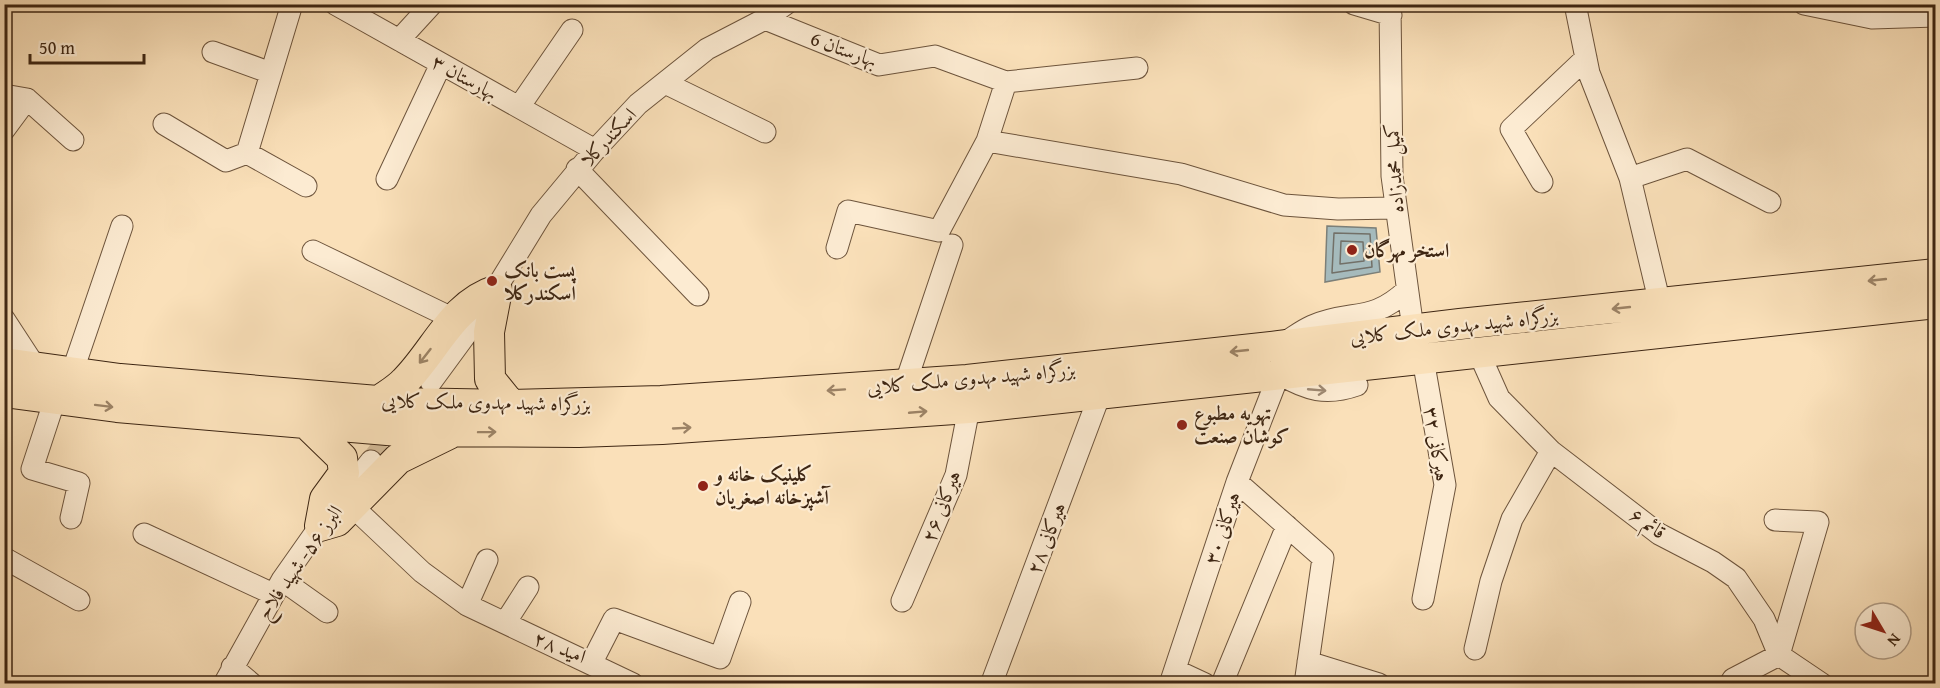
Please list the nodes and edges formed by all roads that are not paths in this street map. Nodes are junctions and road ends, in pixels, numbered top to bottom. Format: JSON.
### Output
{"nodes":[{"id":1,"x":292,"y":4,"type":"edge"},
{"id":2,"x":335,"y":4,"type":"edge"},
{"id":3,"x":432,"y":4,"type":"edge"},
{"id":4,"x":786,"y":4,"type":"edge"},
{"id":5,"x":1354,"y":4,"type":"edge"},
{"id":6,"x":1575,"y":4,"type":"edge"},
{"id":7,"x":1804,"y":4,"type":"edge"},
{"id":8,"x":1391,"y":10,"type":"edge"},
{"id":9,"x":1935,"y":16,"type":"edge"},
{"id":10,"x":765,"y":19,"type":"junction"},
{"id":11,"x":572,"y":30,"type":"dead end"},
{"id":12,"x":399,"y":40,"type":"junction"},
{"id":13,"x":213,"y":52,"type":"dead end"},
{"id":14,"x":1586,"y":58,"type":"junction"},
{"id":15,"x":441,"y":64,"type":"junction"},
{"id":16,"x":1137,"y":68,"type":"dead end"},
{"id":17,"x":271,"y":73,"type":"junction"},
{"id":18,"x":665,"y":82,"type":"junction"},
{"id":19,"x":1006,"y":82,"type":"junction"},
{"id":20,"x":4,"y":96,"type":"edge"},
{"id":21,"x":27,"y":99,"type":"junction"},
{"id":22,"x":519,"y":107,"type":"junction"},
{"id":23,"x":164,"y":124,"type":"dead end"},
{"id":24,"x":4,"y":130,"type":"edge"},
{"id":25,"x":765,"y":132,"type":"dead end"},
{"id":26,"x":73,"y":140,"type":"dead end"},
{"id":27,"x":987,"y":141,"type":"junction"},
{"id":28,"x":595,"y":150,"type":"junction"},
{"id":29,"x":247,"y":153,"type":"junction"},
{"id":30,"x":578,"y":169,"type":"junction"},
{"id":31,"x":387,"y":178,"type":"dead end"},
{"id":32,"x":1630,"y":178,"type":"junction"},
{"id":33,"x":1542,"y":182,"type":"dead end"},
{"id":34,"x":306,"y":186,"type":"dead end"},
{"id":35,"x":1770,"y":202,"type":"dead end"},
{"id":36,"x":1395,"y":208,"type":"junction"},
{"id":37,"x":122,"y":226,"type":"dead end"},
{"id":38,"x":952,"y":245,"type":"dead end"},
{"id":39,"x":837,"y":248,"type":"dead end"},
{"id":40,"x":313,"y":251,"type":"dead end"},
{"id":41,"x":1935,"y":274,"type":"edge"},
{"id":42,"x":497,"y":290,"type":"junction"},
{"id":43,"x":1407,"y":290,"type":"junction"},
{"id":44,"x":698,"y":295,"type":"dead end"},
{"id":45,"x":1935,"y":303,"type":"edge"},
{"id":46,"x":1660,"y":304,"type":"junction"},
{"id":47,"x":4,"y":319,"type":"edge"},
{"id":48,"x":466,"y":319,"type":"junction"},
{"id":49,"x":1413,"y":329,"type":"junction"},
{"id":50,"x":1479,"y":352,"type":"junction"},
{"id":51,"x":1423,"y":359,"type":"junction"},
{"id":52,"x":1279,"y":360,"type":"junction"},
{"id":53,"x":4,"y":363,"type":"edge"},
{"id":54,"x":36,"y":368,"type":"junction"},
{"id":55,"x":72,"y":373,"type":"junction"},
{"id":56,"x":431,"y":382,"type":"dead end"},
{"id":57,"x":905,"y":385,"type":"junction"},
{"id":58,"x":1357,"y":386,"type":"dead end"},
{"id":59,"x":4,"y":392,"type":"edge"},
{"id":60,"x":1100,"y":394,"type":"junction"},
{"id":61,"x":55,"y":399,"type":"junction"},
{"id":62,"x":379,"y":401,"type":"junction"},
{"id":63,"x":511,"y":405,"type":"junction"},
{"id":64,"x":969,"y":408,"type":"junction"},
{"id":65,"x":307,"y":424,"type":"junction"},
{"id":66,"x":452,"y":433,"type":"junction"},
{"id":67,"x":1551,"y":451,"type":"junction"},
{"id":68,"x":367,"y":469,"type":"junction"},
{"id":69,"x":1237,"y":482,"type":"junction"},
{"id":70,"x":352,"y":506,"type":"junction"},
{"id":71,"x":71,"y":518,"type":"dead end"},
{"id":72,"x":1775,"y":520,"type":"dead end"},
{"id":73,"x":320,"y":526,"type":"junction"},
{"id":74,"x":1287,"y":526,"type":"junction"},
{"id":75,"x":144,"y":534,"type":"dead end"},
{"id":76,"x":4,"y":558,"type":"edge"},
{"id":77,"x":487,"y":560,"type":"dead end"},
{"id":78,"x":277,"y":587,"type":"junction"},
{"id":79,"x":528,"y":587,"type":"dead end"},
{"id":80,"x":1423,"y":599,"type":"dead end"},
{"id":81,"x":79,"y":600,"type":"dead end"},
{"id":82,"x":902,"y":601,"type":"dead end"},
{"id":83,"x":740,"y":602,"type":"dead end"},
{"id":84,"x":467,"y":605,"type":"junction"},
{"id":85,"x":327,"y":612,"type":"dead end"},
{"id":86,"x":505,"y":623,"type":"junction"},
{"id":87,"x":1474,"y":649,"type":"dead end"},
{"id":88,"x":1779,"y":655,"type":"junction"},
{"id":89,"x":1308,"y":662,"type":"junction"},
{"id":90,"x":591,"y":664,"type":"junction"},
{"id":91,"x":228,"y":675,"type":"edge"},
{"id":92,"x":1172,"y":677,"type":"edge"},
{"id":93,"x":992,"y":682,"type":"edge"},
{"id":94,"x":217,"y":684,"type":"edge"},
{"id":95,"x":252,"y":684,"type":"edge"},
{"id":96,"x":633,"y":684,"type":"edge"},
{"id":97,"x":1205,"y":684,"type":"edge"},
{"id":98,"x":1222,"y":684,"type":"edge"},
{"id":99,"x":1305,"y":684,"type":"edge"},
{"id":100,"x":1379,"y":684,"type":"edge"},
{"id":101,"x":1730,"y":684,"type":"edge"},
{"id":102,"x":1822,"y":684,"type":"edge"}],
"edges":[{"from":1,"to":17,"type":"street"},
{"from":2,"to":12,"type":"street","name":"بهارستان ۳"},
{"from":3,"to":12,"type":"street"},
{"from":4,"to":10,"type":"street","name":"اسکندرکلا"},
{"from":5,"to":8,"type":"street"},
{"from":6,"to":14,"type":"street"},
{"from":7,"to":9,"type":"street"},
{"from":8,"to":36,"type":"street","name":"کمیل محمدزاده"},
{"from":10,"to":18,"type":"street","name":"اسکندرکلا"},
{"from":10,"to":19,"type":"street","name":"بهارستان 6"},
{"from":11,"to":22,"type":"street"},
{"from":12,"to":15,"type":"street","name":"بهارستان ۳"},
{"from":13,"to":17,"type":"street"},
{"from":14,"to":32,"type":"street"},
{"from":14,"to":33,"type":"street"},
{"from":15,"to":22,"type":"street","name":"بهارستان ۳"},
{"from":15,"to":31,"type":"street"},
{"from":16,"to":19,"type":"street","name":"بهارستان 6"},
{"from":17,"to":29,"type":"street"},
{"from":18,"to":25,"type":"street"},
{"from":18,"to":28,"type":"street","name":"اسکندرکلا"},
{"from":19,"to":27,"type":"street"},
{"from":20,"to":21,"type":"street"},
{"from":21,"to":24,"type":"street"},
{"from":21,"to":26,"type":"street"},
{"from":22,"to":28,"type":"street","name":"بهارستان ۳"},
{"from":23,"to":29,"type":"street"},
{"from":27,"to":36,"type":"street"},
{"from":27,"to":39,"type":"street"},
{"from":28,"to":30,"type":"street","name":"اسکندرکلا"},
{"from":29,"to":34,"type":"street"},
{"from":30,"to":42,"type":"street","name":"اسکندرکلا"},
{"from":30,"to":44,"type":"street"},
{"from":32,"to":35,"type":"street"},
{"from":32,"to":46,"type":"street"},
{"from":36,"to":43,"type":"street","name":"کمیل محمدزاده"},
{"from":37,"to":55,"type":"street"},
{"from":38,"to":57,"type":"street"},
{"from":40,"to":48,"type":"street"},
{"from":41,"to":46,"type":"highway","name":"بزرگراه شهید مهدوی ملک کلایی","one_way":true},
{"from":42,"to":48,"type":"highway"},
{"from":42,"to":63,"type":"highway"},
{"from":43,"to":49,"type":"street","name":"کمیل محمدزاده"},
{"from":43,"to":52,"type":"street"},
{"from":45,"to":50,"type":"highway","name":"بزرگراه شهید مهدوی ملک کلایی"},
{"from":46,"to":49,"type":"highway","name":"بزرگراه شهید مهدوی ملک کلایی","one_way":true},
{"from":47,"to":54,"type":"street"},
{"from":48,"to":56,"type":"street"},
{"from":48,"to":62,"type":"highway","one_way":true},
{"from":49,"to":52,"type":"highway","name":"بزرگراه شهید مهدوی ملک کلایی"},
{"from":50,"to":51,"type":"highway","name":"بزرگراه شهید مهدوی ملک کلایی"},
{"from":50,"to":67,"type":"street","name":"قائم ۶"},
{"from":51,"to":52,"type":"highway","name":"بزرگراه شهید مهدوی ملک کلایی"},
{"from":51,"to":80,"type":"street","name":"هیرکانی ۳۲"},
{"from":52,"to":57,"type":"highway","name":"بزرگراه شهید مهدوی ملک کلایی","one_way":true},
{"from":52,"to":58,"type":"street","one_way":true},
{"from":52,"to":60,"type":"highway","name":"بزرگراه شهید مهدوی ملک کلایی"},
{"from":52,"to":69,"type":"street","name":"هیرکانی ۳۰"},
{"from":53,"to":54,"type":"highway","name":"بزرگراه شهید مهدوی ملک کلایی"},
{"from":54,"to":55,"type":"highway","name":"بزرگراه شهید مهدوی ملک کلایی"},
{"from":55,"to":62,"type":"highway","name":"بزرگراه شهید مهدوی ملک کلایی"},
{"from":57,"to":63,"type":"highway","name":"بزرگراه شهید مهدوی ملک کلایی","one_way":true},
{"from":59,"to":61,"type":"highway","name":"بزرگراه شهید مهدوی ملک کلایی"},
{"from":60,"to":64,"type":"highway","name":"بزرگراه شهید مهدوی ملک کلایی"},
{"from":60,"to":93,"type":"street","name":"هیرکانی ۲۸"},
{"from":61,"to":65,"type":"highway","name":"بزرگراه شهید مهدوی ملک کلایی","one_way":true},
{"from":61,"to":71,"type":"street"},
{"from":62,"to":63,"type":"highway","name":"بزرگراه شهید مهدوی ملک کلایی"},
{"from":66,"to":64,"type":"highway","name":"بزرگراه شهید مهدوی ملک کلایی","one_way":true},
{"from":64,"to":82,"type":"street","name":"هیرکانی ۲۶"},
{"from":65,"to":66,"type":"highway","name":"بزرگراه شهید مهدوی ملک کلایی"},
{"from":65,"to":68,"type":"highway"},
{"from":66,"to":68,"type":"highway"},
{"from":67,"to":87,"type":"street"},
{"from":67,"to":88,"type":"street","name":"قائم ۶"},
{"from":68,"to":70,"type":"highway"},
{"from":68,"to":73,"type":"highway"},
{"from":69,"to":74,"type":"street"},
{"from":69,"to":92,"type":"street","name":"هیرکانی ۳۰"},
{"from":70,"to":73,"type":"highway"},
{"from":70,"to":84,"type":"street","name":"امید ۲۸"},
{"from":72,"to":88,"type":"street"},
{"from":73,"to":78,"type":"street","name":"البرز ۵۶- شهید فلاح"},
{"from":74,"to":89,"type":"street"},
{"from":74,"to":98,"type":"street"},
{"from":75,"to":78,"type":"street"},
{"from":76,"to":81,"type":"street"},
{"from":77,"to":84,"type":"street"},
{"from":78,"to":85,"type":"street"},
{"from":78,"to":91,"type":"street","name":"البرز ۵۶- شهید فلاح"},
{"from":79,"to":86,"type":"street"},
{"from":83,"to":90,"type":"street","name":"امید ۲۸"},
{"from":84,"to":86,"type":"street","name":"امید ۲۸"},
{"from":86,"to":90,"type":"street","name":"امید ۲۸"},
{"from":88,"to":101,"type":"street"},
{"from":88,"to":102,"type":"street"},
{"from":89,"to":99,"type":"street"},
{"from":89,"to":100,"type":"street"},
{"from":90,"to":96,"type":"street"},
{"from":91,"to":94,"type":"street","name":"البرز ۵۶- شهید فلاح"},
{"from":91,"to":95,"type":"street"},
{"from":92,"to":97,"type":"street"}]}
